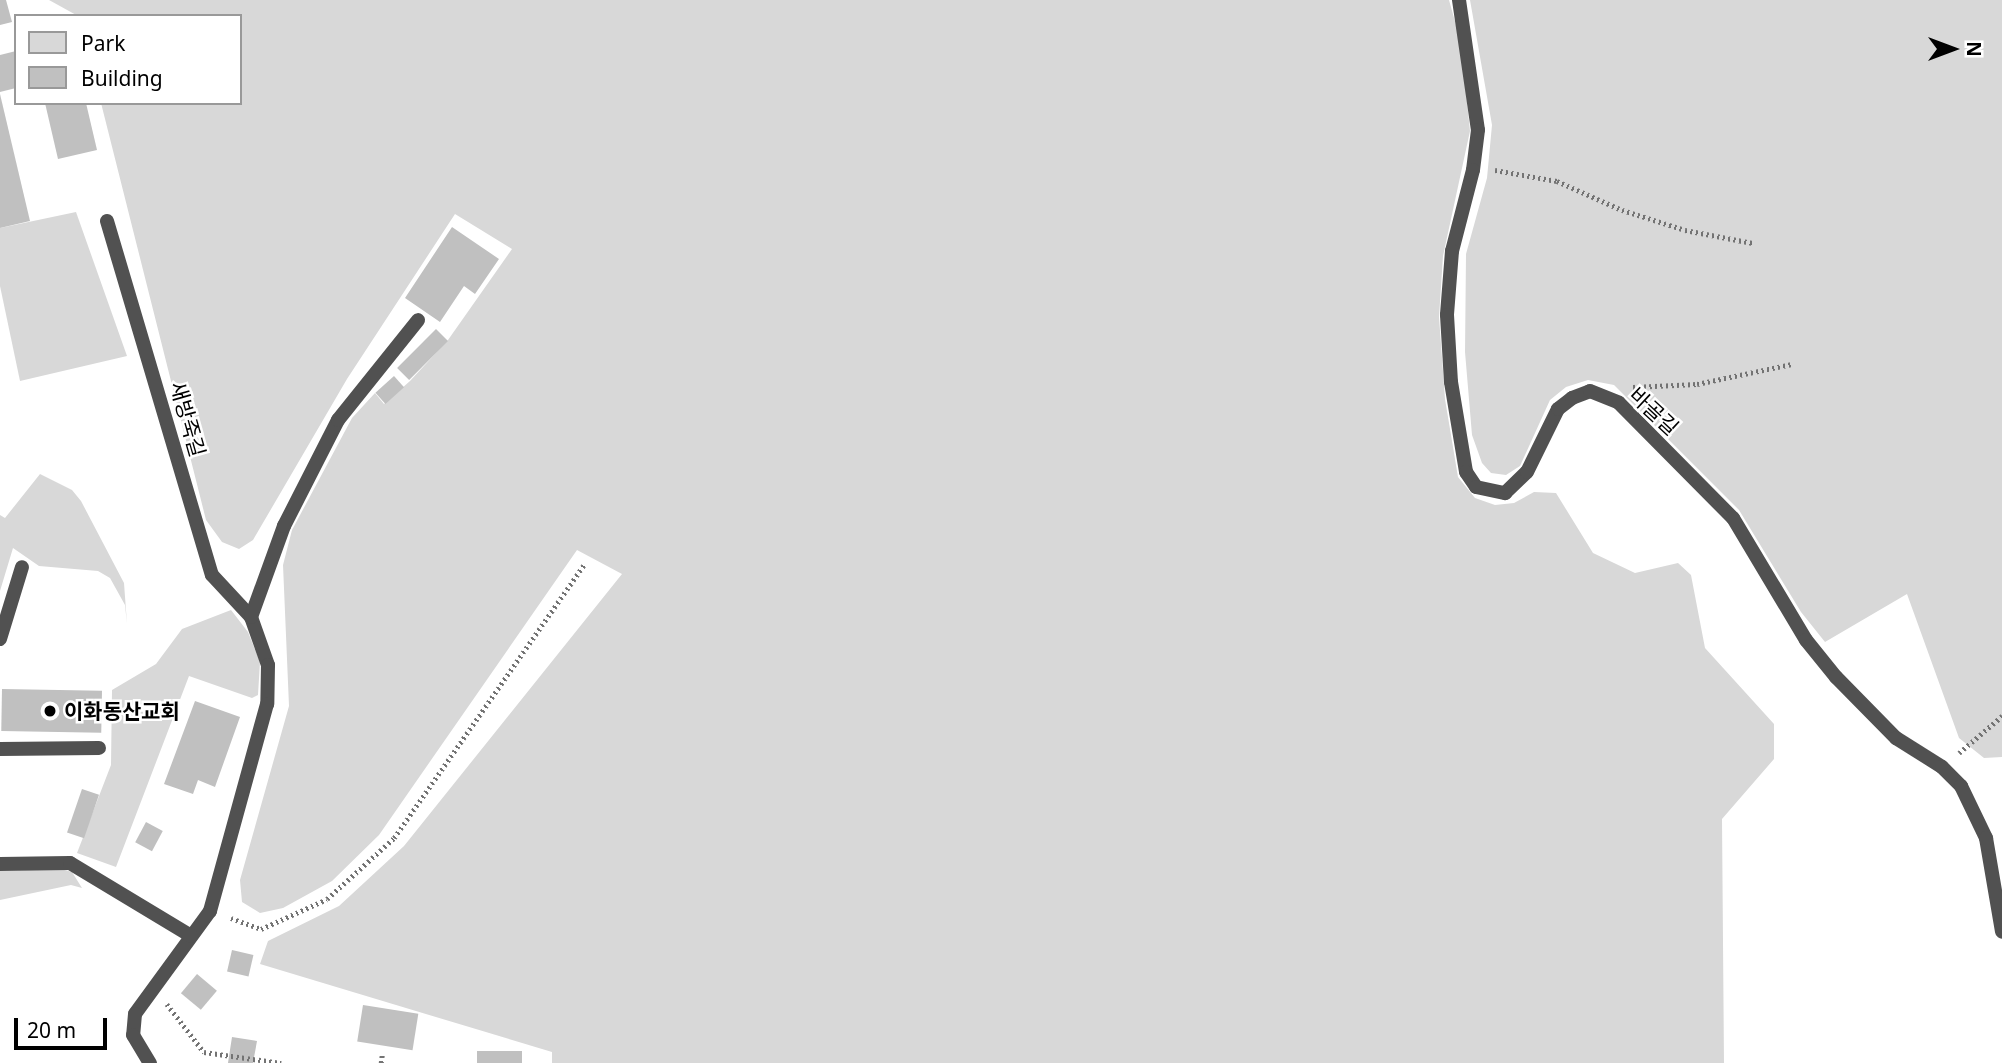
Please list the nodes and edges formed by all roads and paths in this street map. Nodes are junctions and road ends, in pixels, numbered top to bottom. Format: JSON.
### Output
{"nodes":[{"id":1,"x":1459,"y":0,"type":"edge"},
{"id":2,"x":1473,"y":170,"type":"junction"},
{"id":3,"x":107,"y":221,"type":"dead end"},
{"id":4,"x":1753,"y":243,"type":"dead end"},
{"id":5,"x":418,"y":320,"type":"dead end"},
{"id":6,"x":1792,"y":364,"type":"dead end"},
{"id":7,"x":1590,"y":391,"type":"junction"},
{"id":8,"x":584,"y":565,"type":"dead end"},
{"id":9,"x":22,"y":568,"type":"dead end"},
{"id":10,"x":251,"y":617,"type":"junction"},
{"id":11,"x":0,"y":639,"type":"edge"},
{"id":12,"x":2002,"y":716,"type":"edge"},
{"id":13,"x":99,"y":748,"type":"dead end"},
{"id":14,"x":0,"y":749,"type":"edge"},
{"id":15,"x":1942,"y":767,"type":"junction"},
{"id":16,"x":0,"y":864,"type":"edge"},
{"id":17,"x":210,"y":911,"type":"junction"},
{"id":18,"x":2002,"y":932,"type":"edge"},
{"id":19,"x":191,"y":936,"type":"junction"},
{"id":20,"x":151,"y":990,"type":"junction"},
{"id":21,"x":382,"y":1055,"type":"dead end"},
{"id":22,"x":150,"y":1063,"type":"edge"},
{"id":23,"x":282,"y":1063,"type":"edge"},
{"id":24,"x":382,"y":1063,"type":"edge"}],
"edges":[{"from":1,"to":2,"type":"lane"},
{"from":2,"to":4,"type":"path"},
{"from":2,"to":7,"type":"lane"},
{"from":3,"to":10,"type":"lane","name":"새방죽길"},
{"from":5,"to":10,"type":"lane"},
{"from":6,"to":7,"type":"path"},
{"from":7,"to":15,"type":"lane","name":"바골길"},
{"from":8,"to":17,"type":"path"},
{"from":9,"to":11,"type":"lane"},
{"from":10,"to":17,"type":"lane","name":"새방죽길"},
{"from":12,"to":15,"type":"path"},
{"from":13,"to":14,"type":"lane"},
{"from":15,"to":18,"type":"lane","name":"바골길"},
{"from":16,"to":19,"type":"lane"},
{"from":17,"to":19,"type":"lane","name":"새방죽길"},
{"from":19,"to":20,"type":"lane","name":"새방죽길"},
{"from":20,"to":22,"type":"lane","name":"새방죽길"},
{"from":20,"to":23,"type":"path"},
{"from":21,"to":24,"type":"path"}]}
